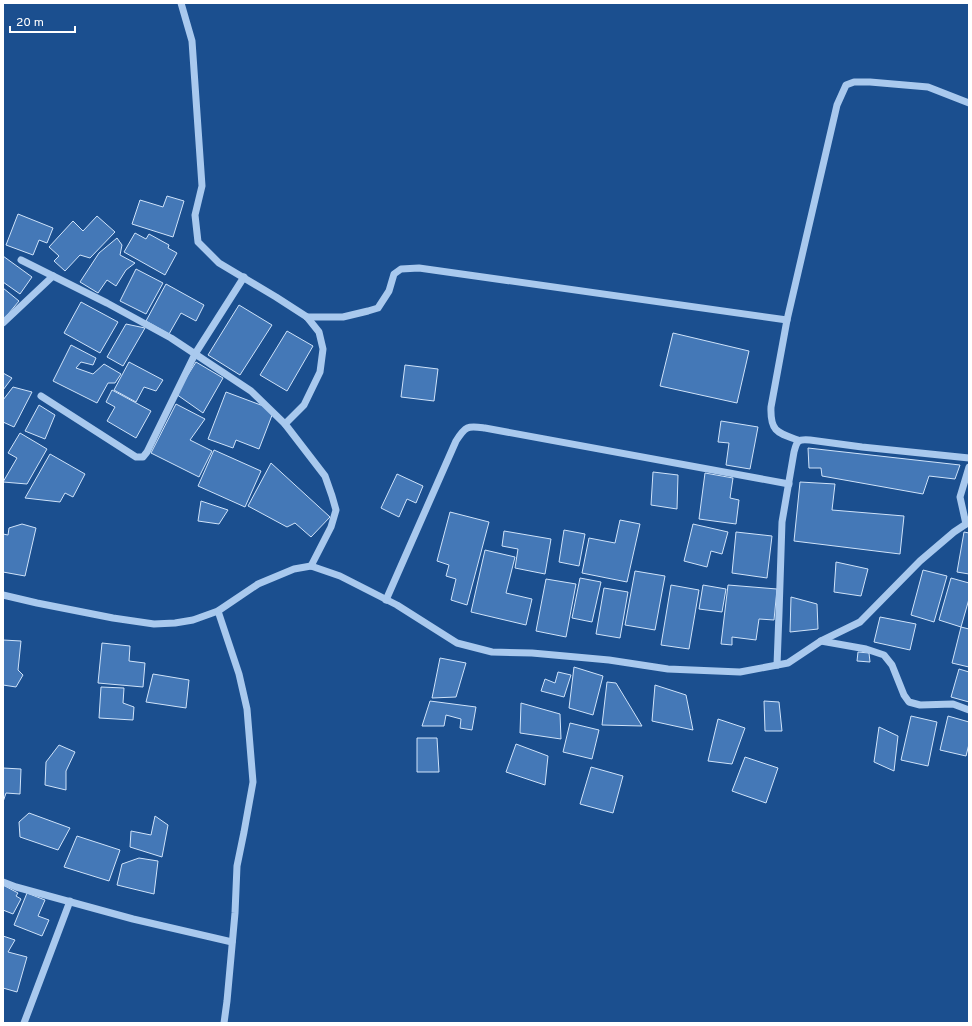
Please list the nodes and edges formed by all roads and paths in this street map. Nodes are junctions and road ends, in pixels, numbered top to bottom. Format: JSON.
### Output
{"nodes":[{"id":1,"x":181,"y":3,"type":"edge"},
{"id":2,"x":969,"y":103,"type":"edge"},
{"id":3,"x":21,"y":260,"type":"dead end"},
{"id":4,"x":53,"y":276,"type":"junction"},
{"id":5,"x":244,"y":277,"type":"junction"},
{"id":6,"x":307,"y":317,"type":"junction"},
{"id":7,"x":787,"y":320,"type":"junction"},
{"id":8,"x":3,"y":323,"type":"edge"},
{"id":9,"x":195,"y":354,"type":"junction"},
{"id":10,"x":41,"y":396,"type":"dead end"},
{"id":11,"x":285,"y":424,"type":"junction"},
{"id":12,"x":798,"y":440,"type":"junction"},
{"id":13,"x":969,"y":458,"type":"edge"},
{"id":14,"x":969,"y":468,"type":"edge"},
{"id":15,"x":789,"y":484,"type":"junction"},
{"id":16,"x":967,"y":524,"type":"edge"},
{"id":17,"x":311,"y":566,"type":"junction"},
{"id":18,"x":3,"y":595,"type":"edge"},
{"id":19,"x":386,"y":600,"type":"junction"},
{"id":20,"x":218,"y":611,"type":"junction"},
{"id":21,"x":821,"y":641,"type":"junction"},
{"id":22,"x":776,"y":665,"type":"junction"},
{"id":23,"x":969,"y":710,"type":"edge"},
{"id":24,"x":3,"y":882,"type":"edge"},
{"id":25,"x":70,"y":901,"type":"junction"},
{"id":26,"x":232,"y":942,"type":"junction"},
{"id":27,"x":24,"y":1023,"type":"edge"},
{"id":28,"x":224,"y":1023,"type":"edge"}],
"edges":[{"from":1,"to":5,"type":"street"},
{"from":2,"to":7,"type":"street"},
{"from":3,"to":4,"type":"street"},
{"from":4,"to":8,"type":"street"},
{"from":4,"to":9,"type":"street"},
{"from":5,"to":6,"type":"street"},
{"from":5,"to":9,"type":"street"},
{"from":6,"to":7,"type":"street"},
{"from":6,"to":11,"type":"street"},
{"from":7,"to":12,"type":"street"},
{"from":9,"to":10,"type":"street"},
{"from":9,"to":11,"type":"street"},
{"from":11,"to":17,"type":"street"},
{"from":12,"to":13,"type":"street"},
{"from":12,"to":15,"type":"street"},
{"from":14,"to":16,"type":"street"},
{"from":15,"to":19,"type":"street"},
{"from":15,"to":22,"type":"street"},
{"from":16,"to":21,"type":"street"},
{"from":17,"to":19,"type":"street"},
{"from":17,"to":20,"type":"street"},
{"from":18,"to":20,"type":"street"},
{"from":19,"to":22,"type":"street"},
{"from":20,"to":26,"type":"street"},
{"from":21,"to":22,"type":"street"},
{"from":21,"to":23,"type":"street"},
{"from":24,"to":25,"type":"street"},
{"from":25,"to":26,"type":"street"},
{"from":25,"to":27,"type":"street"},
{"from":26,"to":28,"type":"street"}]}
